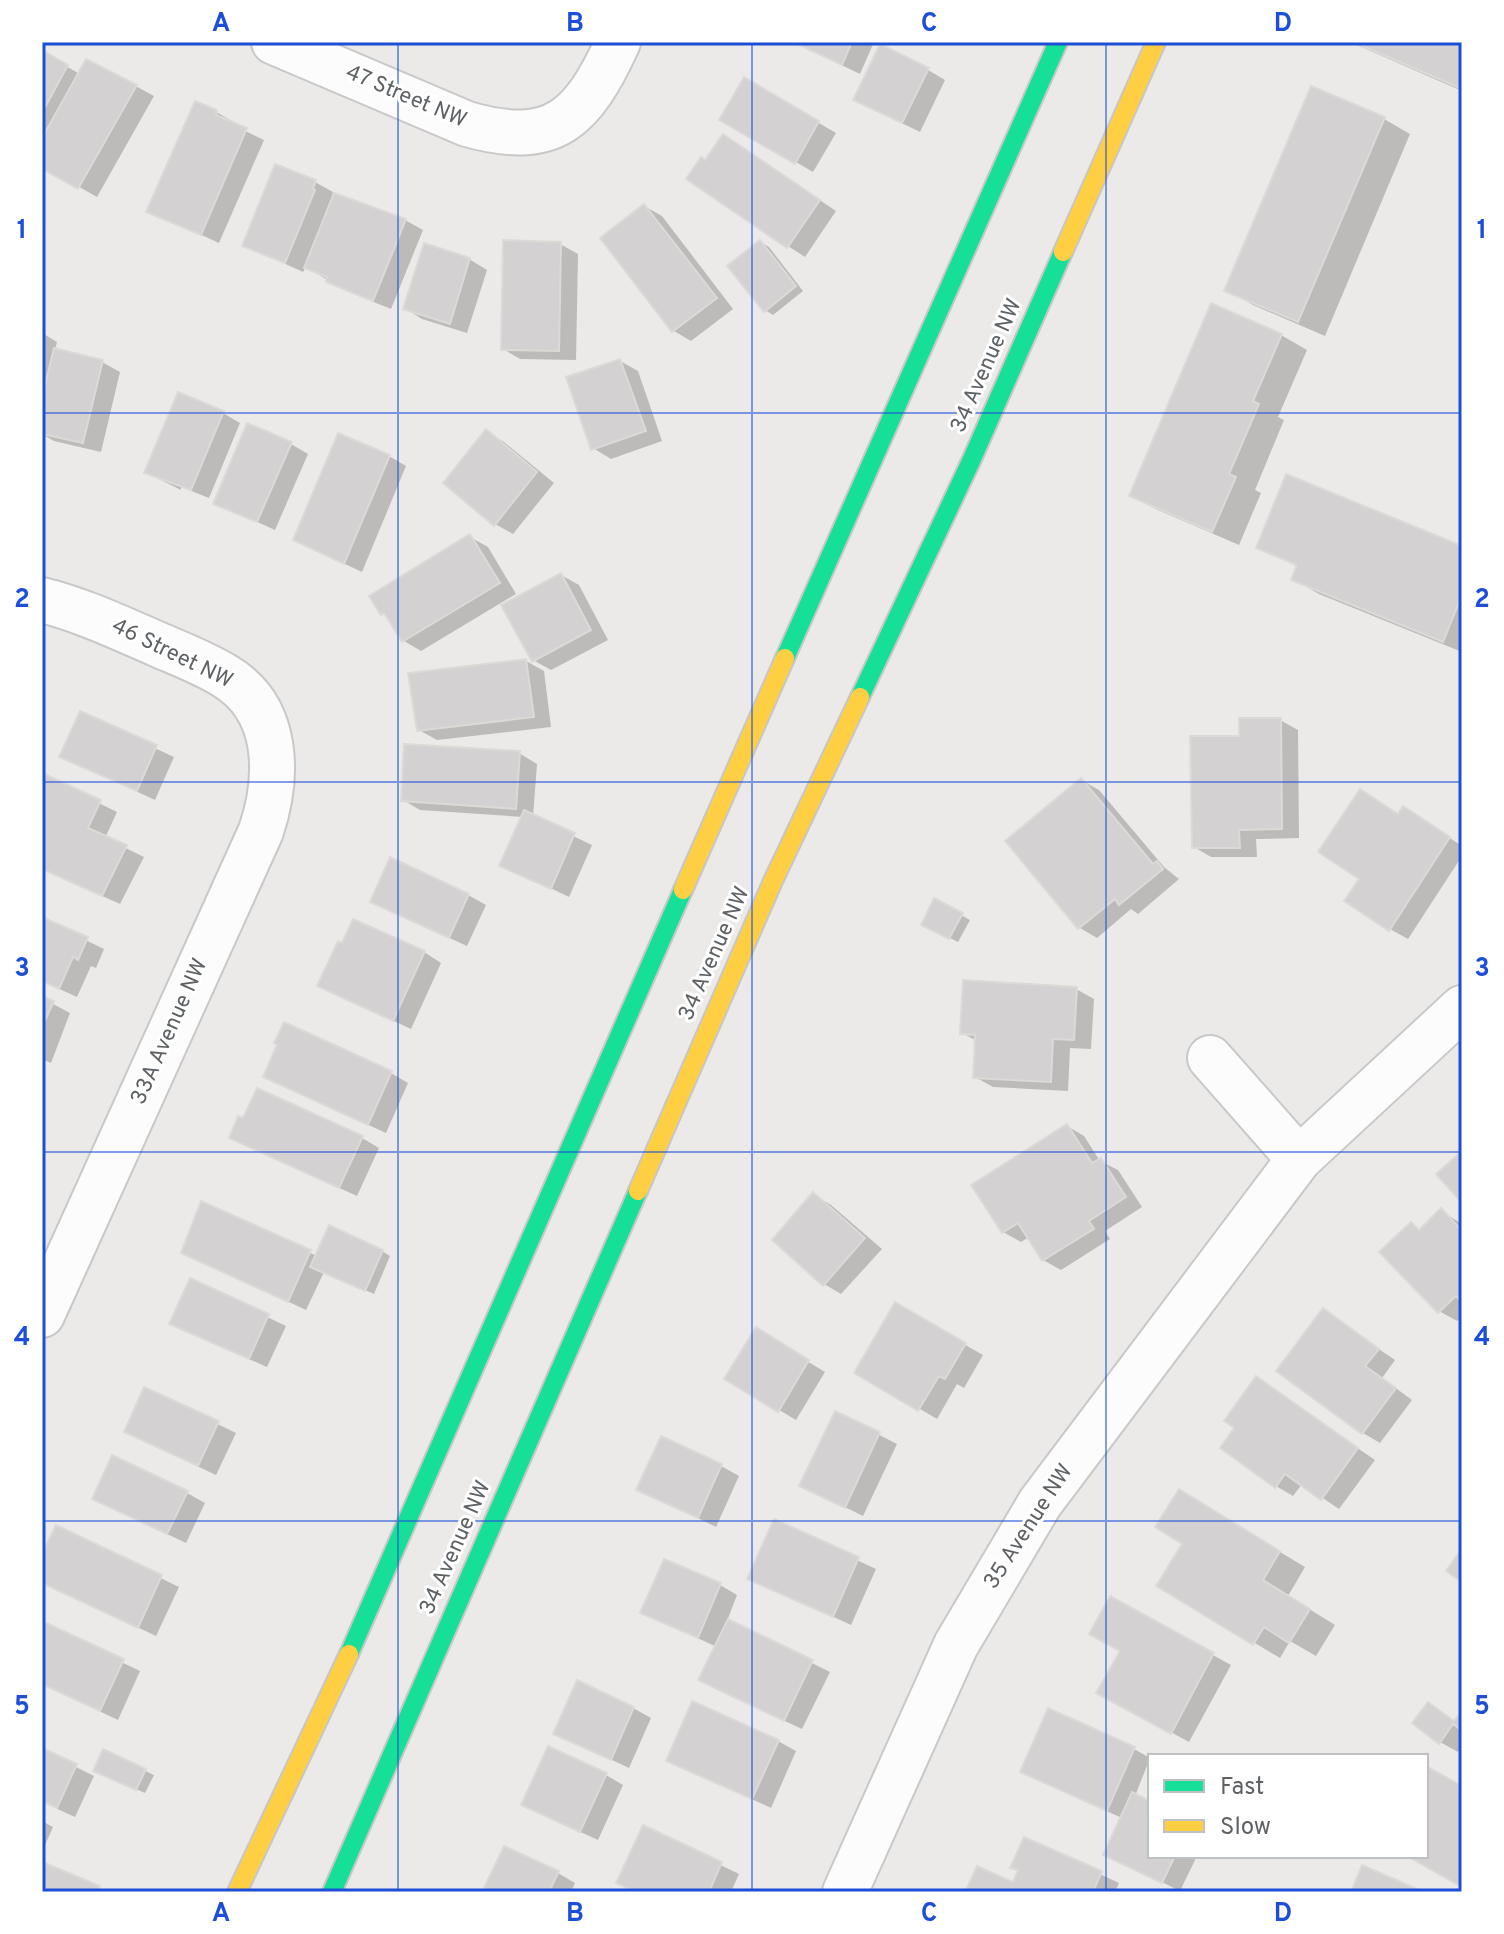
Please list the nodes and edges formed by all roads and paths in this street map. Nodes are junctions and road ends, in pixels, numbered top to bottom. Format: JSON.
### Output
{"nodes":[{"id":1,"x":274,"y":42,"type":"edge"},
{"id":2,"x":618,"y":42,"type":"edge"},
{"id":3,"x":1058,"y":42,"type":"edge"},
{"id":4,"x":1156,"y":42,"type":"edge"},
{"id":5,"x":42,"y":600,"type":"edge"},
{"id":6,"x":271,"y":744,"type":"joint"},
{"id":7,"x":1462,"y":1008,"type":"edge"},
{"id":8,"x":1210,"y":1058,"type":"dead end"},
{"id":9,"x":1299,"y":1159,"type":"junction"},
{"id":10,"x":42,"y":1315,"type":"edge"},
{"id":11,"x":237,"y":1892,"type":"edge"},
{"id":12,"x":332,"y":1892,"type":"edge"},
{"id":13,"x":845,"y":1892,"type":"edge"}],
"edges":[{"from":1,"to":2,"type":"street","name":"47 Street NW"},
{"from":3,"to":11,"type":"main road"},
{"from":4,"to":12,"type":"main road","name":"34 Avenue NW"},
{"from":5,"to":6,"type":"street","name":"46 Street NW"},
{"from":6,"to":10,"type":"street","name":"33A Avenue NW"},
{"from":7,"to":9,"type":"street","name":"35 Avenue NW"},
{"from":8,"to":9,"type":"street"},
{"from":9,"to":13,"type":"street","name":"35 Avenue NW"}]}
